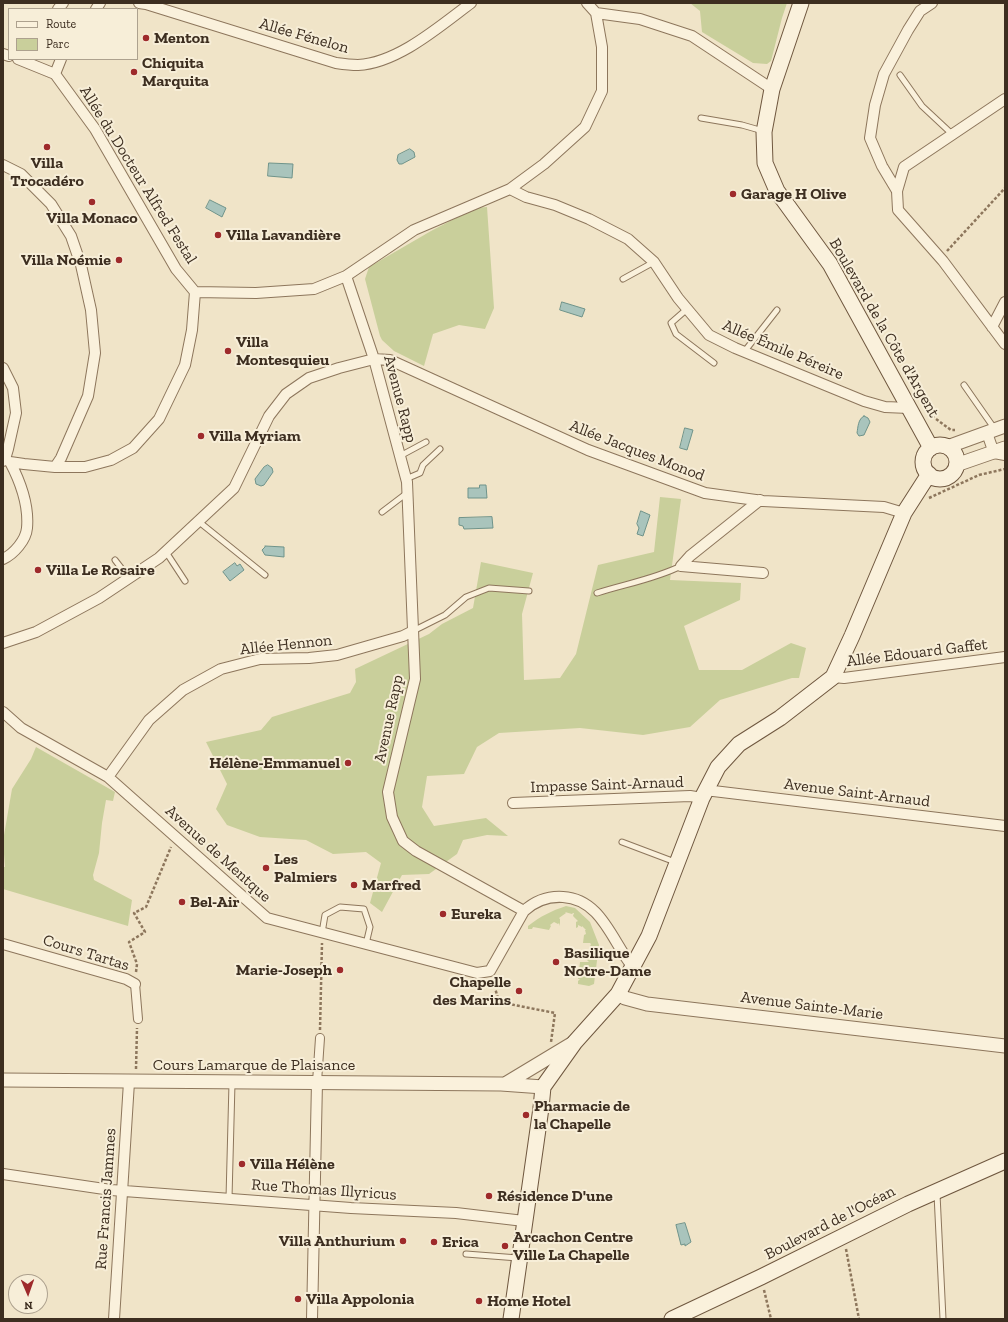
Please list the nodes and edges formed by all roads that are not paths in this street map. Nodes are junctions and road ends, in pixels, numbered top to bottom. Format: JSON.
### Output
{"nodes":[{"id":1,"x":140,"y":3,"type":"edge"},
{"id":2,"x":471,"y":3,"type":"edge"},
{"id":3,"x":587,"y":3,"type":"edge"},
{"id":4,"x":801,"y":3,"type":"edge"},
{"id":5,"x":932,"y":3,"type":"edge"},
{"id":6,"x":596,"y":13,"type":"junction"},
{"id":7,"x":20,"y":60,"type":"edge"},
{"id":8,"x":61,"y":60,"type":"edge"},
{"id":9,"x":55,"y":74,"type":"junction"},
{"id":10,"x":900,"y":74,"type":"dead end"},
{"id":11,"x":772,"y":89,"type":"junction"},
{"id":12,"x":1005,"y":99,"type":"edge"},
{"id":13,"x":701,"y":118,"type":"dead end"},
{"id":14,"x":764,"y":132,"type":"junction"},
{"id":15,"x":952,"y":134,"type":"junction"},
{"id":16,"x":3,"y":165,"type":"edge"},
{"id":17,"x":510,"y":189,"type":"junction"},
{"id":18,"x":897,"y":191,"type":"junction"},
{"id":19,"x":654,"y":262,"type":"junction"},
{"id":20,"x":346,"y":276,"type":"junction"},
{"id":21,"x":623,"y":279,"type":"dead end"},
{"id":22,"x":195,"y":292,"type":"junction"},
{"id":23,"x":1005,"y":302,"type":"edge"},
{"id":24,"x":687,"y":309,"type":"junction"},
{"id":25,"x":777,"y":310,"type":"dead end"},
{"id":26,"x":992,"y":327,"type":"junction"},
{"id":27,"x":1005,"y":344,"type":"edge"},
{"id":28,"x":744,"y":352,"type":"junction"},
{"id":29,"x":374,"y":359,"type":"junction"},
{"id":30,"x":714,"y":364,"type":"dead end"},
{"id":31,"x":3,"y":368,"type":"edge"},
{"id":32,"x":964,"y":385,"type":"dead end"},
{"id":33,"x":909,"y":408,"type":"junction"},
{"id":34,"x":996,"y":430,"type":"edge"},
{"id":35,"x":426,"y":442,"type":"dead end"},
{"id":36,"x":947,"y":447,"type":"junction"},
{"id":37,"x":931,"y":448,"type":"junction"},
{"id":38,"x":440,"y":449,"type":"dead end"},
{"id":39,"x":1001,"y":452,"type":"edge"},
{"id":40,"x":400,"y":456,"type":"junction"},
{"id":41,"x":5,"y":460,"type":"edge"},
{"id":42,"x":956,"y":465,"type":"junction"},
{"id":43,"x":56,"y":467,"type":"junction"},
{"id":44,"x":929,"y":474,"type":"junction"},
{"id":45,"x":406,"y":479,"type":"junction"},
{"id":46,"x":407,"y":493,"type":"junction"},
{"id":47,"x":760,"y":500,"type":"junction"},
{"id":48,"x":905,"y":511,"type":"junction"},
{"id":49,"x":382,"y":512,"type":"dead end"},
{"id":50,"x":198,"y":521,"type":"junction"},
{"id":51,"x":166,"y":552,"type":"junction"},
{"id":52,"x":3,"y":559,"type":"edge"},
{"id":53,"x":114,"y":560,"type":"dead end"},
{"id":54,"x":682,"y":566,"type":"junction"},
{"id":55,"x":763,"y":573,"type":"dead end"},
{"id":56,"x":265,"y":575,"type":"dead end"},
{"id":57,"x":129,"y":578,"type":"junction"},
{"id":58,"x":186,"y":581,"type":"dead end"},
{"id":59,"x":529,"y":591,"type":"dead end"},
{"id":60,"x":597,"y":593,"type":"dead end"},
{"id":61,"x":413,"y":631,"type":"junction"},
{"id":62,"x":3,"y":643,"type":"edge"},
{"id":63,"x":1005,"y":657,"type":"edge"},
{"id":64,"x":833,"y":677,"type":"junction"},
{"id":65,"x":3,"y":712,"type":"edge"},
{"id":66,"x":108,"y":777,"type":"junction"},
{"id":67,"x":704,"y":794,"type":"junction"},
{"id":68,"x":514,"y":803,"type":"dead end"},
{"id":69,"x":1005,"y":826,"type":"edge"},
{"id":70,"x":622,"y":842,"type":"dead end"},
{"id":71,"x":678,"y":862,"type":"junction"},
{"id":72,"x":524,"y":910,"type":"junction"},
{"id":73,"x":322,"y":933,"type":"junction"},
{"id":74,"x":3,"y":944,"type":"edge"},
{"id":75,"x":366,"y":944,"type":"junction"},
{"id":76,"x":632,"y":966,"type":"junction"},
{"id":77,"x":136,"y":984,"type":"joint"},
{"id":78,"x":618,"y":994,"type":"junction"},
{"id":79,"x":138,"y":1018,"type":"road end"},
{"id":80,"x":320,"y":1038,"type":"road end"},
{"id":81,"x":575,"y":1042,"type":"junction"},
{"id":82,"x":1005,"y":1046,"type":"edge"},
{"id":83,"x":526,"y":1072,"type":"junction"},
{"id":84,"x":3,"y":1080,"type":"edge"},
{"id":85,"x":133,"y":1082,"type":"junction"},
{"id":86,"x":232,"y":1082,"type":"junction"},
{"id":87,"x":318,"y":1082,"type":"junction"},
{"id":88,"x":546,"y":1082,"type":"junction"},
{"id":89,"x":506,"y":1084,"type":"junction"},
{"id":90,"x":1005,"y":1161,"type":"edge"},
{"id":91,"x":3,"y":1174,"type":"edge"},
{"id":92,"x":122,"y":1190,"type":"junction"},
{"id":93,"x":936,"y":1191,"type":"junction"},
{"id":94,"x":229,"y":1198,"type":"junction"},
{"id":95,"x":315,"y":1205,"type":"junction"},
{"id":96,"x":524,"y":1221,"type":"junction"},
{"id":97,"x":466,"y":1254,"type":"dead end"},
{"id":98,"x":519,"y":1258,"type":"junction"},
{"id":99,"x":114,"y":1319,"type":"edge"},
{"id":100,"x":312,"y":1319,"type":"edge"},
{"id":101,"x":511,"y":1319,"type":"edge"},
{"id":102,"x":672,"y":1319,"type":"edge"},
{"id":103,"x":943,"y":1319,"type":"edge"}],
"edges":[{"from":1,"to":2,"type":"street","name":"Allée Fénelon"},
{"from":3,"to":6,"type":"street"},
{"from":4,"to":11,"type":"main road","name":"Boulevard de la Côte d'Argent"},
{"from":5,"to":18,"type":"street"},
{"from":6,"to":11,"type":"street"},
{"from":6,"to":17,"type":"street"},
{"from":7,"to":9,"type":"street"},
{"from":8,"to":9,"type":"street"},
{"from":9,"to":22,"type":"street","name":"Allée du Docteur Alfred Festal"},
{"from":10,"to":15,"type":"lane"},
{"from":11,"to":14,"type":"main road","name":"Boulevard de la Côte d'Argent"},
{"from":12,"to":15,"type":"street"},
{"from":13,"to":14,"type":"lane"},
{"from":14,"to":33,"type":"main road","name":"Boulevard de la Côte d'Argent"},
{"from":15,"to":18,"type":"street"},
{"from":16,"to":43,"type":"street"},
{"from":17,"to":19,"type":"street","name":"Allée Émile Péreire"},
{"from":17,"to":20,"type":"street"},
{"from":18,"to":26,"type":"street"},
{"from":19,"to":21,"type":"lane"},
{"from":19,"to":24,"type":"street","name":"Allée Émile Péreire"},
{"from":20,"to":22,"type":"street"},
{"from":20,"to":29,"type":"street","name":"Avenue Rapp"},
{"from":22,"to":43,"type":"street"},
{"from":23,"to":26,"type":"street"},
{"from":24,"to":28,"type":"street","name":"Allée Émile Péreire"},
{"from":24,"to":30,"type":"lane"},
{"from":25,"to":28,"type":"lane"},
{"from":26,"to":27,"type":"street"},
{"from":28,"to":33,"type":"street","name":"Allée Émile Péreire"},
{"from":29,"to":40,"type":"street","name":"Avenue Rapp"},
{"from":29,"to":47,"type":"street","name":"Allée Jacques Monod"},
{"from":29,"to":50,"type":"street"},
{"from":31,"to":41,"type":"street"},
{"from":32,"to":34,"type":"lane"},
{"from":33,"to":37,"type":"main road","name":"Boulevard de la Côte d'Argent"},
{"from":34,"to":36,"type":"street"},
{"from":34,"to":39,"type":"street"},
{"from":35,"to":40,"type":"lane"},
{"from":36,"to":37,"type":"main road"},
{"from":36,"to":42,"type":"main road"},
{"from":37,"to":44,"type":"main road"},
{"from":38,"to":45,"type":"lane"},
{"from":39,"to":42,"type":"street"},
{"from":40,"to":45,"type":"street","name":"Avenue Rapp"},
{"from":41,"to":43,"type":"street"},
{"from":41,"to":52,"type":"street"},
{"from":42,"to":44,"type":"main road"},
{"from":44,"to":48,"type":"main road"},
{"from":45,"to":46,"type":"street","name":"Avenue Rapp"},
{"from":46,"to":49,"type":"lane"},
{"from":46,"to":61,"type":"street","name":"Avenue Rapp"},
{"from":47,"to":48,"type":"street","name":"Allée Jacques Monod"},
{"from":47,"to":54,"type":"street"},
{"from":48,"to":64,"type":"main road"},
{"from":50,"to":51,"type":"street"},
{"from":50,"to":56,"type":"lane"},
{"from":51,"to":57,"type":"street"},
{"from":51,"to":58,"type":"lane"},
{"from":53,"to":57,"type":"lane"},
{"from":54,"to":55,"type":"street"},
{"from":54,"to":60,"type":"lane"},
{"from":57,"to":62,"type":"street"},
{"from":59,"to":61,"type":"lane"},
{"from":61,"to":66,"type":"street","name":"Allée Hennon"},
{"from":61,"to":72,"type":"street","name":"Avenue Rapp"},
{"from":63,"to":64,"type":"street","name":"Allée Edouard Gaffet"},
{"from":64,"to":67,"type":"main road"},
{"from":65,"to":66,"type":"street","name":"Avenue de Mentque"},
{"from":66,"to":73,"type":"street","name":"Avenue de Mentque"},
{"from":67,"to":68,"type":"street","name":"Impasse Saint-Arnaud"},
{"from":67,"to":69,"type":"street","name":"Avenue Saint-Arnaud"},
{"from":67,"to":71,"type":"main road"},
{"from":70,"to":71,"type":"lane"},
{"from":71,"to":76,"type":"main road"},
{"from":72,"to":75,"type":"street","name":"Avenue de Mentque"},
{"from":72,"to":76,"type":"street"},
{"from":73,"to":75,"type":"street","name":"Avenue de Mentque"},
{"from":73,"to":75,"type":"lane"},
{"from":74,"to":77,"type":"street","name":"Cours Tartas"},
{"from":76,"to":78,"type":"main road"},
{"from":77,"to":79,"type":"street","name":"Cours Tartas"},
{"from":78,"to":81,"type":"main road"},
{"from":78,"to":82,"type":"street","name":"Avenue Sainte-Marie"},
{"from":80,"to":87,"type":"street"},
{"from":81,"to":83,"type":"street"},
{"from":81,"to":88,"type":"main road"},
{"from":83,"to":88,"type":"street"},
{"from":83,"to":89,"type":"street"},
{"from":84,"to":85,"type":"street","name":"Cours Lamarque de Plaisance"},
{"from":85,"to":86,"type":"street","name":"Cours Lamarque de Plaisance"},
{"from":85,"to":92,"type":"street","name":"Rue Francis Jammes"},
{"from":86,"to":87,"type":"street","name":"Cours Lamarque de Plaisance"},
{"from":86,"to":94,"type":"lane"},
{"from":87,"to":89,"type":"street","name":"Cours Lamarque de Plaisance"},
{"from":87,"to":95,"type":"street"},
{"from":88,"to":89,"type":"street","name":"Cours Lamarque de Plaisance"},
{"from":88,"to":96,"type":"main road"},
{"from":90,"to":93,"type":"main road","name":"Boulevard de l'Océan"},
{"from":91,"to":92,"type":"street","name":"Rue Thomas Illyricus"},
{"from":92,"to":94,"type":"street","name":"Rue Thomas Illyricus"},
{"from":92,"to":99,"type":"street","name":"Rue Francis Jammes"},
{"from":93,"to":102,"type":"main road","name":"Boulevard de l'Océan"},
{"from":93,"to":103,"type":"lane"},
{"from":94,"to":95,"type":"street","name":"Rue Thomas Illyricus"},
{"from":95,"to":96,"type":"street","name":"Rue Thomas Illyricus"},
{"from":95,"to":100,"type":"street"},
{"from":96,"to":98,"type":"main road"},
{"from":97,"to":98,"type":"lane"},
{"from":98,"to":101,"type":"main road"}]}
